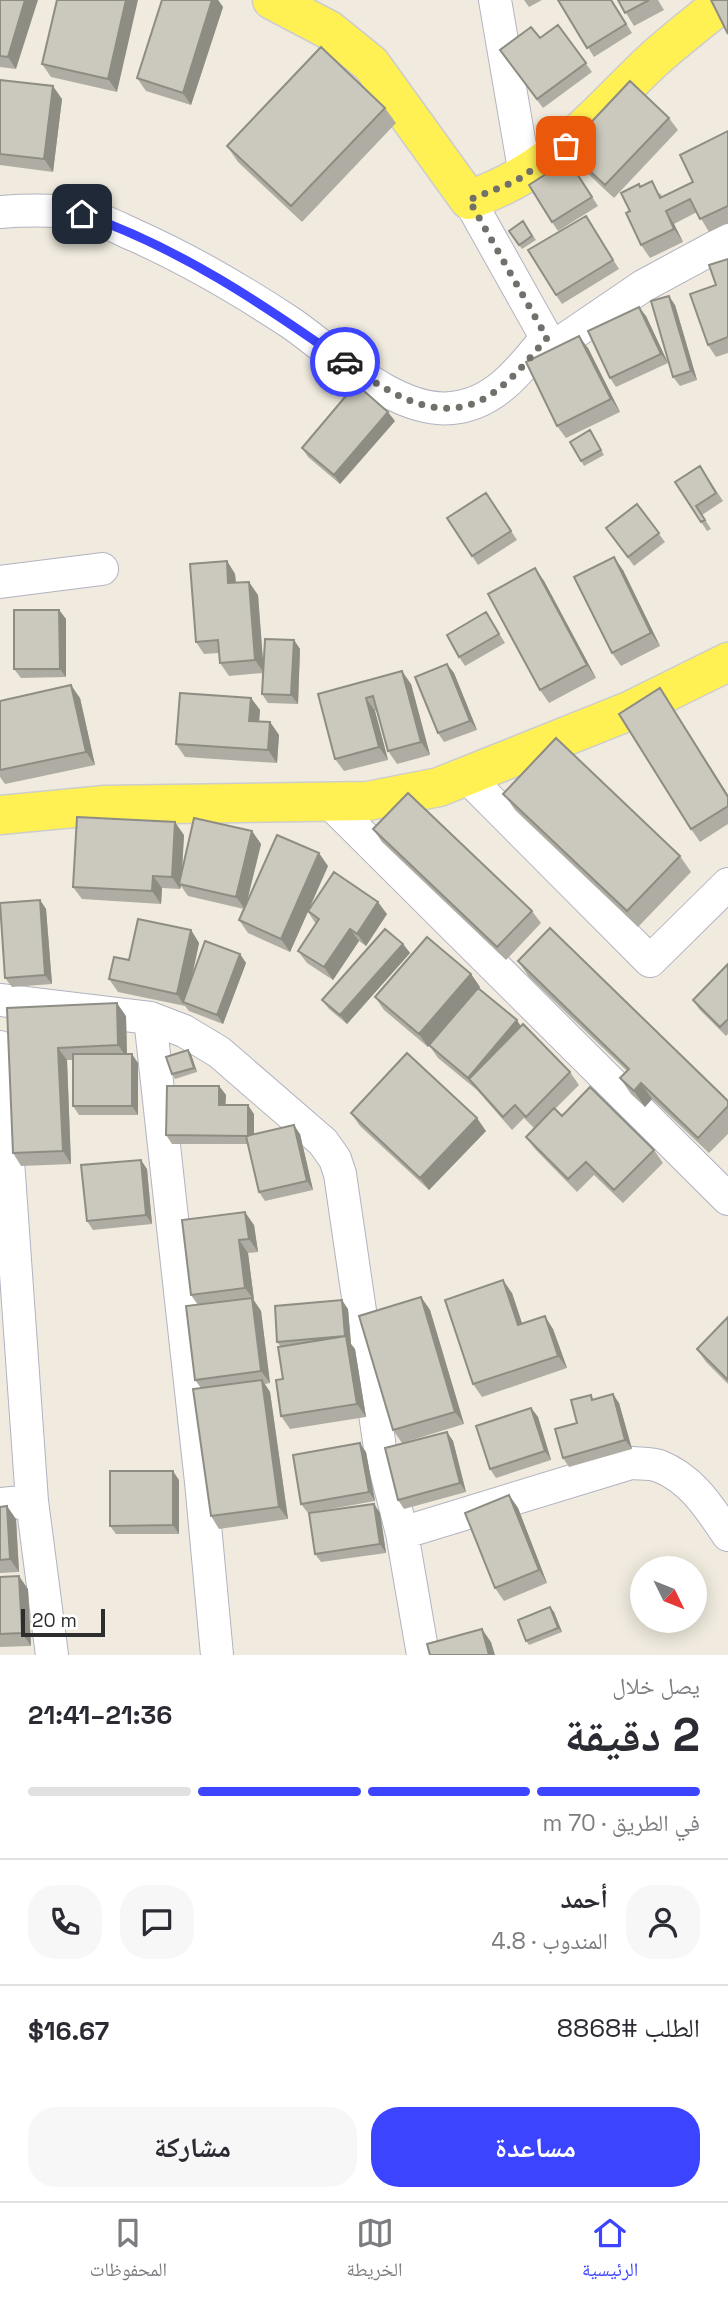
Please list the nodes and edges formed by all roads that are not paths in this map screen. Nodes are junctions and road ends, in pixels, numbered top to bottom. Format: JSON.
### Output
{"nodes":[{"id":1,"x":272,"y":0,"type":"edge"},
{"id":2,"x":495,"y":0,"type":"edge"},
{"id":3,"x":726,"y":0,"type":"edge"},
{"id":4,"x":525,"y":175,"type":"junction"},
{"id":5,"x":469,"y":200,"type":"junction"},
{"id":6,"x":0,"y":212,"type":"edge"},
{"id":7,"x":728,"y":240,"type":"edge"},
{"id":8,"x":547,"y":338,"type":"junction"},
{"id":9,"x":102,"y":569,"type":"dead end"},
{"id":10,"x":0,"y":582,"type":"edge"},
{"id":11,"x":728,"y":662,"type":"edge"},
{"id":12,"x":466,"y":776,"type":"junction"},
{"id":13,"x":329,"y":802,"type":"junction"},
{"id":14,"x":0,"y":815,"type":"edge"},
{"id":15,"x":728,"y":884,"type":"edge"},
{"id":16,"x":0,"y":1000,"type":"edge"},
{"id":17,"x":150,"y":1018,"type":"junction"},
{"id":18,"x":0,"y":1047,"type":"edge"},
{"id":19,"x":728,"y":1199,"type":"edge"},
{"id":20,"x":32,"y":1501,"type":"junction"},
{"id":21,"x":0,"y":1504,"type":"edge"},
{"id":22,"x":401,"y":1533,"type":"junction"},
{"id":23,"x":728,"y":1535,"type":"edge"},
{"id":24,"x":52,"y":1655,"type":"edge"},
{"id":25,"x":217,"y":1655,"type":"edge"},
{"id":26,"x":423,"y":1655,"type":"edge"}],
"edges":[{"from":1,"to":5,"type":"main road"},
{"from":2,"to":4,"type":"street"},
{"from":3,"to":4,"type":"main road"},
{"from":4,"to":5,"type":"main road"},
{"from":5,"to":8,"type":"street"},
{"from":6,"to":8,"type":"street"},
{"from":7,"to":8,"type":"street"},
{"from":9,"to":10,"type":"street"},
{"from":11,"to":12,"type":"main road"},
{"from":12,"to":13,"type":"main road"},
{"from":12,"to":15,"type":"street"},
{"from":13,"to":14,"type":"main road"},
{"from":13,"to":19,"type":"street"},
{"from":16,"to":17,"type":"street"},
{"from":17,"to":22,"type":"street"},
{"from":17,"to":25,"type":"street"},
{"from":18,"to":20,"type":"street"},
{"from":20,"to":21,"type":"street"},
{"from":20,"to":24,"type":"street"},
{"from":22,"to":23,"type":"street"},
{"from":22,"to":26,"type":"street"}]}
